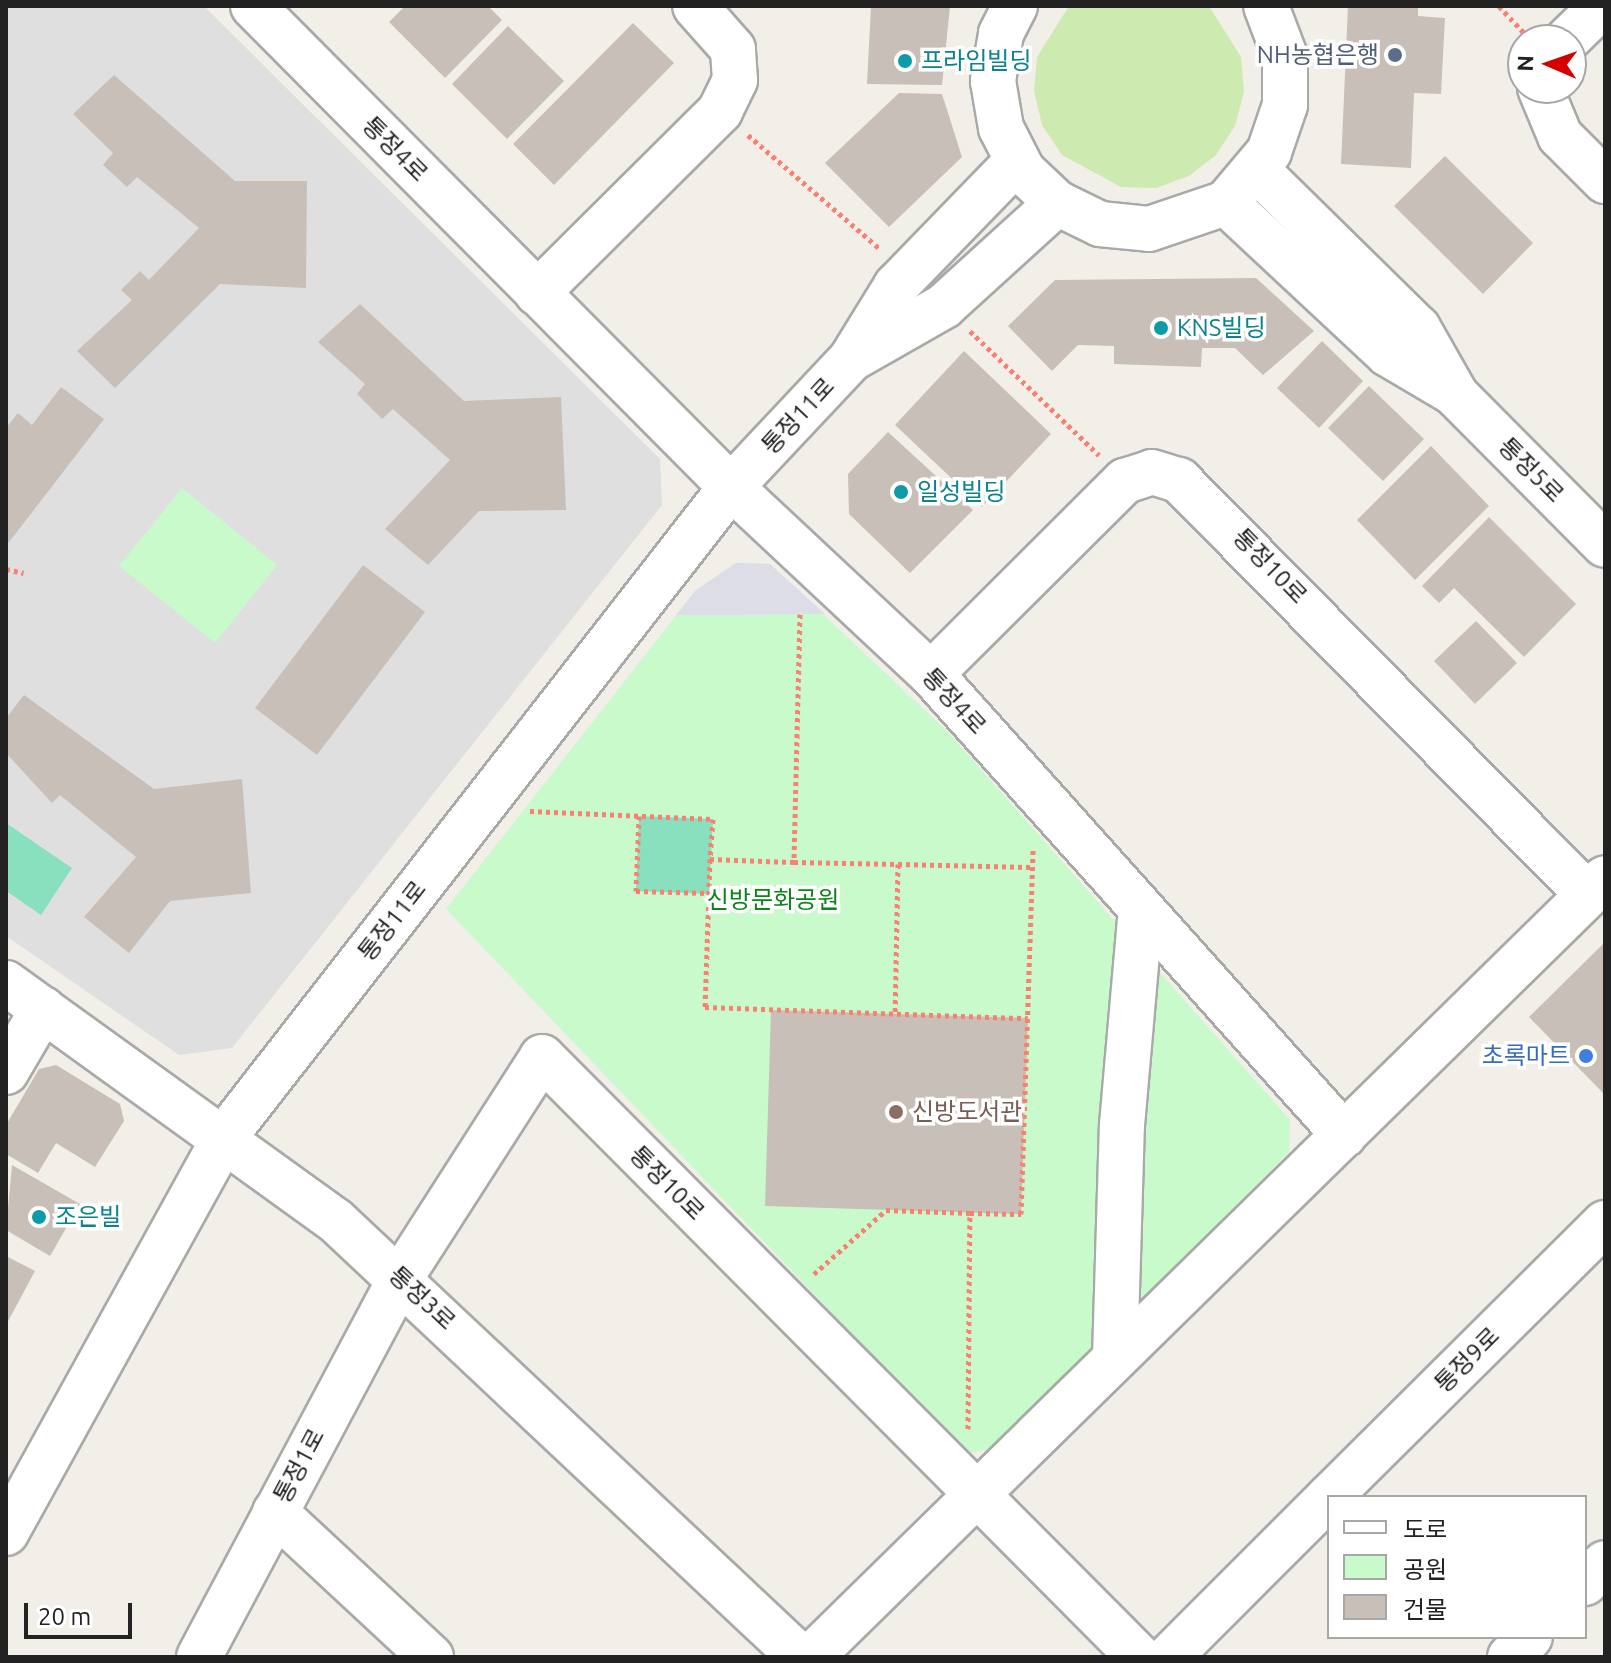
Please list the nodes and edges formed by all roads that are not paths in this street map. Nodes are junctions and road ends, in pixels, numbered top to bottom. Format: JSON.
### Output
{"nodes":[{"id":1,"x":253,"y":6,"type":"edge"},
{"id":2,"x":695,"y":6,"type":"edge"},
{"id":3,"x":1015,"y":6,"type":"edge"},
{"id":4,"x":1266,"y":6,"type":"edge"},
{"id":5,"x":1602,"y":6,"type":"edge"},
{"id":6,"x":1583,"y":24,"type":"edge"},
{"id":7,"x":1547,"y":104,"type":"edge"},
{"id":8,"x":1017,"y":161,"type":"junction"},
{"id":9,"x":1258,"y":171,"type":"junction"},
{"id":10,"x":1605,"y":181,"type":"edge"},
{"id":11,"x":1057,"y":203,"type":"junction"},
{"id":12,"x":1226,"y":203,"type":"junction"},
{"id":13,"x":537,"y":293,"type":"junction"},
{"id":14,"x":851,"y":359,"type":"junction"},
{"id":15,"x":1456,"y":395,"type":"junction"},
{"id":16,"x":731,"y":487,"type":"junction"},
{"id":17,"x":1605,"y":545,"type":"edge"},
{"id":18,"x":931,"y":674,"type":"junction"},
{"id":19,"x":1596,"y":886,"type":"edge"},
{"id":20,"x":1141,"y":909,"type":"junction"},
{"id":21,"x":6,"y":983,"type":"edge"},
{"id":22,"x":43,"y":1009,"type":"junction"},
{"id":23,"x":6,"y":1072,"type":"edge"},
{"id":24,"x":1344,"y":1135,"type":"junction"},
{"id":25,"x":225,"y":1136,"type":"junction"},
{"id":26,"x":1605,"y":1223,"type":"edge"},
{"id":27,"x":401,"y":1277,"type":"junction"},
{"id":28,"x":1115,"y":1358,"type":"junction"},
{"id":29,"x":975,"y":1495,"type":"junction"},
{"id":30,"x":1331,"y":1495,"type":"edge"},
{"id":31,"x":1327,"y":1499,"type":"edge"},
{"id":32,"x":275,"y":1512,"type":"junction"},
{"id":33,"x":6,"y":1533,"type":"edge"},
{"id":34,"x":1605,"y":1563,"type":"edge"},
{"id":35,"x":1587,"y":1581,"type":"edge"},
{"id":36,"x":1528,"y":1639,"type":"edge"},
{"id":37,"x":199,"y":1657,"type":"edge"},
{"id":38,"x":431,"y":1657,"type":"edge"},
{"id":39,"x":800,"y":1657,"type":"edge"},
{"id":40,"x":811,"y":1657,"type":"edge"},
{"id":41,"x":1139,"y":1657,"type":"edge"},
{"id":42,"x":1169,"y":1657,"type":"edge"},
{"id":43,"x":1510,"y":1657,"type":"edge"}],
"edges":[{"from":1,"to":13,"type":"street","name":"통정4로"},
{"from":2,"to":13,"type":"street"},
{"from":3,"to":8,"type":"street"},
{"from":4,"to":9,"type":"street"},
{"from":5,"to":6,"type":"street"},
{"from":7,"to":10,"type":"street"},
{"from":8,"to":11,"type":"street"},
{"from":8,"to":14,"type":"street"},
{"from":9,"to":12,"type":"street"},
{"from":9,"to":15,"type":"street"},
{"from":11,"to":12,"type":"street"},
{"from":11,"to":14,"type":"street"},
{"from":12,"to":15,"type":"street"},
{"from":13,"to":16,"type":"street","name":"통정4로"},
{"from":14,"to":16,"type":"street","name":"통정11로"},
{"from":15,"to":17,"type":"street","name":"통정5로"},
{"from":16,"to":18,"type":"street","name":"통정4로"},
{"from":16,"to":25,"type":"street","name":"통정11로"},
{"from":18,"to":19,"type":"street","name":"통정10로"},
{"from":18,"to":20,"type":"street","name":"통정4로"},
{"from":19,"to":24,"type":"street","name":"통정10로"},
{"from":20,"to":24,"type":"street","name":"통정4로"},
{"from":20,"to":28,"type":"street"},
{"from":21,"to":22,"type":"street","name":"통정3로"},
{"from":22,"to":23,"type":"street"},
{"from":22,"to":25,"type":"street","name":"통정3로"},
{"from":24,"to":28,"type":"street","name":"통정10로"},
{"from":25,"to":27,"type":"street","name":"통정3로"},
{"from":25,"to":33,"type":"street","name":"통정11로"},
{"from":26,"to":30,"type":"street","name":"통정9로"},
{"from":27,"to":29,"type":"street","name":"통정10로"},
{"from":27,"to":32,"type":"street","name":"통정1로"},
{"from":27,"to":39,"type":"street","name":"통정3로"},
{"from":28,"to":29,"type":"street","name":"통정10로"},
{"from":29,"to":40,"type":"street","name":"통정10로"},
{"from":29,"to":41,"type":"street"},
{"from":31,"to":42,"type":"street","name":"통정9로"},
{"from":32,"to":37,"type":"street","name":"통정1로"},
{"from":32,"to":38,"type":"street"},
{"from":34,"to":35,"type":"street"},
{"from":36,"to":43,"type":"street"}]}
